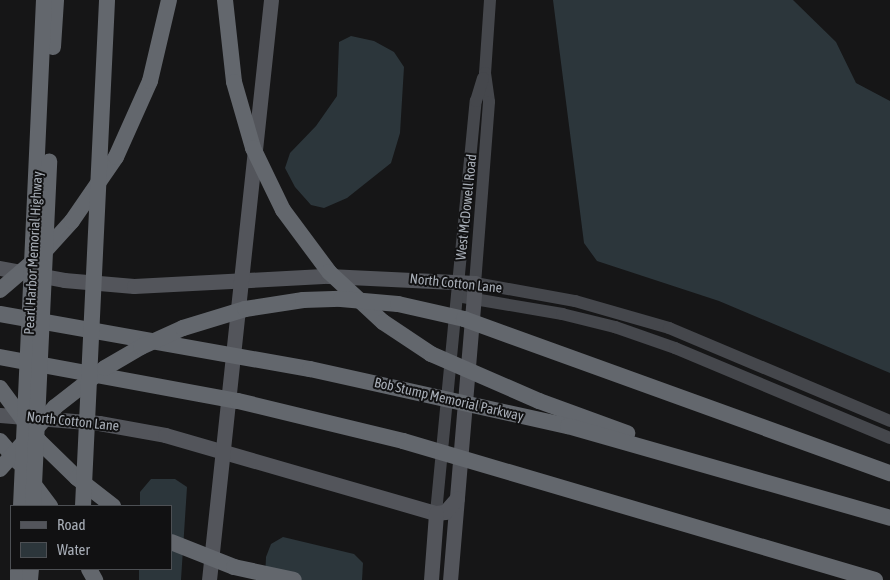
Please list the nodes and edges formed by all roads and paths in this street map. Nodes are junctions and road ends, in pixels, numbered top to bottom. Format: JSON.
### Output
{"nodes":[{"id":1,"x":44,"y":0,"type":"edge"},
{"id":2,"x":56,"y":0,"type":"edge"},
{"id":3,"x":107,"y":0,"type":"edge"},
{"id":4,"x":169,"y":0,"type":"edge"},
{"id":5,"x":225,"y":0,"type":"edge"},
{"id":6,"x":271,"y":0,"type":"edge"},
{"id":7,"x":490,"y":0,"type":"edge"},
{"id":8,"x":485,"y":74,"type":"junction"},
{"id":9,"x":39,"y":253,"type":"junction"},
{"id":10,"x":0,"y":268,"type":"edge"},
{"id":11,"x":242,"y":281,"type":"junction"},
{"id":12,"x":475,"y":283,"type":"junction"},
{"id":13,"x":458,"y":288,"type":"junction"},
{"id":14,"x":0,"y":290,"type":"edge"},
{"id":15,"x":473,"y":299,"type":"junction"},
{"id":16,"x":0,"y":314,"type":"edge"},
{"id":17,"x":0,"y":358,"type":"edge"},
{"id":18,"x":0,"y":388,"type":"edge"},
{"id":19,"x":0,"y":415,"type":"edge"},
{"id":20,"x":890,"y":421,"type":"edge"},
{"id":21,"x":31,"y":429,"type":"junction"},
{"id":22,"x":890,"y":438,"type":"edge"},
{"id":23,"x":0,"y":441,"type":"edge"},
{"id":24,"x":222,"y":450,"type":"junction"},
{"id":25,"x":0,"y":469,"type":"edge"},
{"id":26,"x":890,"y":473,"type":"edge"},
{"id":27,"x":812,"y":495,"type":"junction"},
{"id":28,"x":457,"y":498,"type":"junction"},
{"id":29,"x":21,"y":505,"type":"edge"},
{"id":30,"x":33,"y":505,"type":"edge"},
{"id":31,"x":49,"y":505,"type":"edge"},
{"id":32,"x":83,"y":505,"type":"edge"},
{"id":33,"x":112,"y":505,"type":"edge"},
{"id":34,"x":436,"y":513,"type":"junction"},
{"id":35,"x":890,"y":518,"type":"edge"},
{"id":36,"x":172,"y":542,"type":"edge"},
{"id":37,"x":209,"y":580,"type":"edge"},
{"id":38,"x":294,"y":580,"type":"edge"},
{"id":39,"x":431,"y":580,"type":"edge"},
{"id":40,"x":450,"y":580,"type":"edge"},
{"id":41,"x":875,"y":580,"type":"edge"}],
"edges":[{"from":1,"to":9,"type":"highway","name":"Pearl Harbor Memorial Highway"},
{"from":2,"to":9,"type":"highway"},
{"from":3,"to":32,"type":"highway"},
{"from":4,"to":14,"type":"highway"},
{"from":5,"to":27,"type":"highway"},
{"from":6,"to":11,"type":"main road"},
{"from":7,"to":8,"type":"main road","name":"West McDowell Road"},
{"from":8,"to":12,"type":"main road","name":"West McDowell Road"},
{"from":8,"to":13,"type":"main road","name":"West McDowell Road"},
{"from":9,"to":21,"type":"highway","name":"Pearl Harbor Memorial Highway"},
{"from":10,"to":11,"type":"main road","name":"North Cotton Lane"},
{"from":11,"to":13,"type":"main road","name":"North Cotton Lane"},
{"from":11,"to":24,"type":"main road"},
{"from":12,"to":13,"type":"main road","name":"North Cotton Lane"},
{"from":12,"to":15,"type":"main road","name":"West McDowell Road"},
{"from":12,"to":20,"type":"main road","name":"North Cotton Lane"},
{"from":13,"to":15,"type":"main road","name":"North Cotton Lane"},
{"from":13,"to":34,"type":"main road","name":"West McDowell Road"},
{"from":15,"to":22,"type":"main road","name":"North Cotton Lane"},
{"from":15,"to":28,"type":"main road","name":"West McDowell Road"},
{"from":16,"to":27,"type":"highway","name":"Bob Stump Memorial Parkway"},
{"from":17,"to":41,"type":"highway"},
{"from":18,"to":33,"type":"highway"},
{"from":19,"to":24,"type":"main road","name":"North Cotton Lane"},
{"from":21,"to":29,"type":"highway","name":"Pearl Harbor Memorial Highway"},
{"from":21,"to":30,"type":"highway"},
{"from":23,"to":31,"type":"highway"},
{"from":24,"to":34,"type":"main road","name":"North Cotton Lane"},
{"from":24,"to":37,"type":"main road"},
{"from":25,"to":26,"type":"highway"},
{"from":27,"to":35,"type":"highway","name":"Bob Stump Memorial Parkway"},
{"from":28,"to":34,"type":"main road"},
{"from":28,"to":40,"type":"main road","name":"West McDowell Road"},
{"from":34,"to":39,"type":"main road","name":"West McDowell Road"},
{"from":36,"to":38,"type":"highway"}]}
